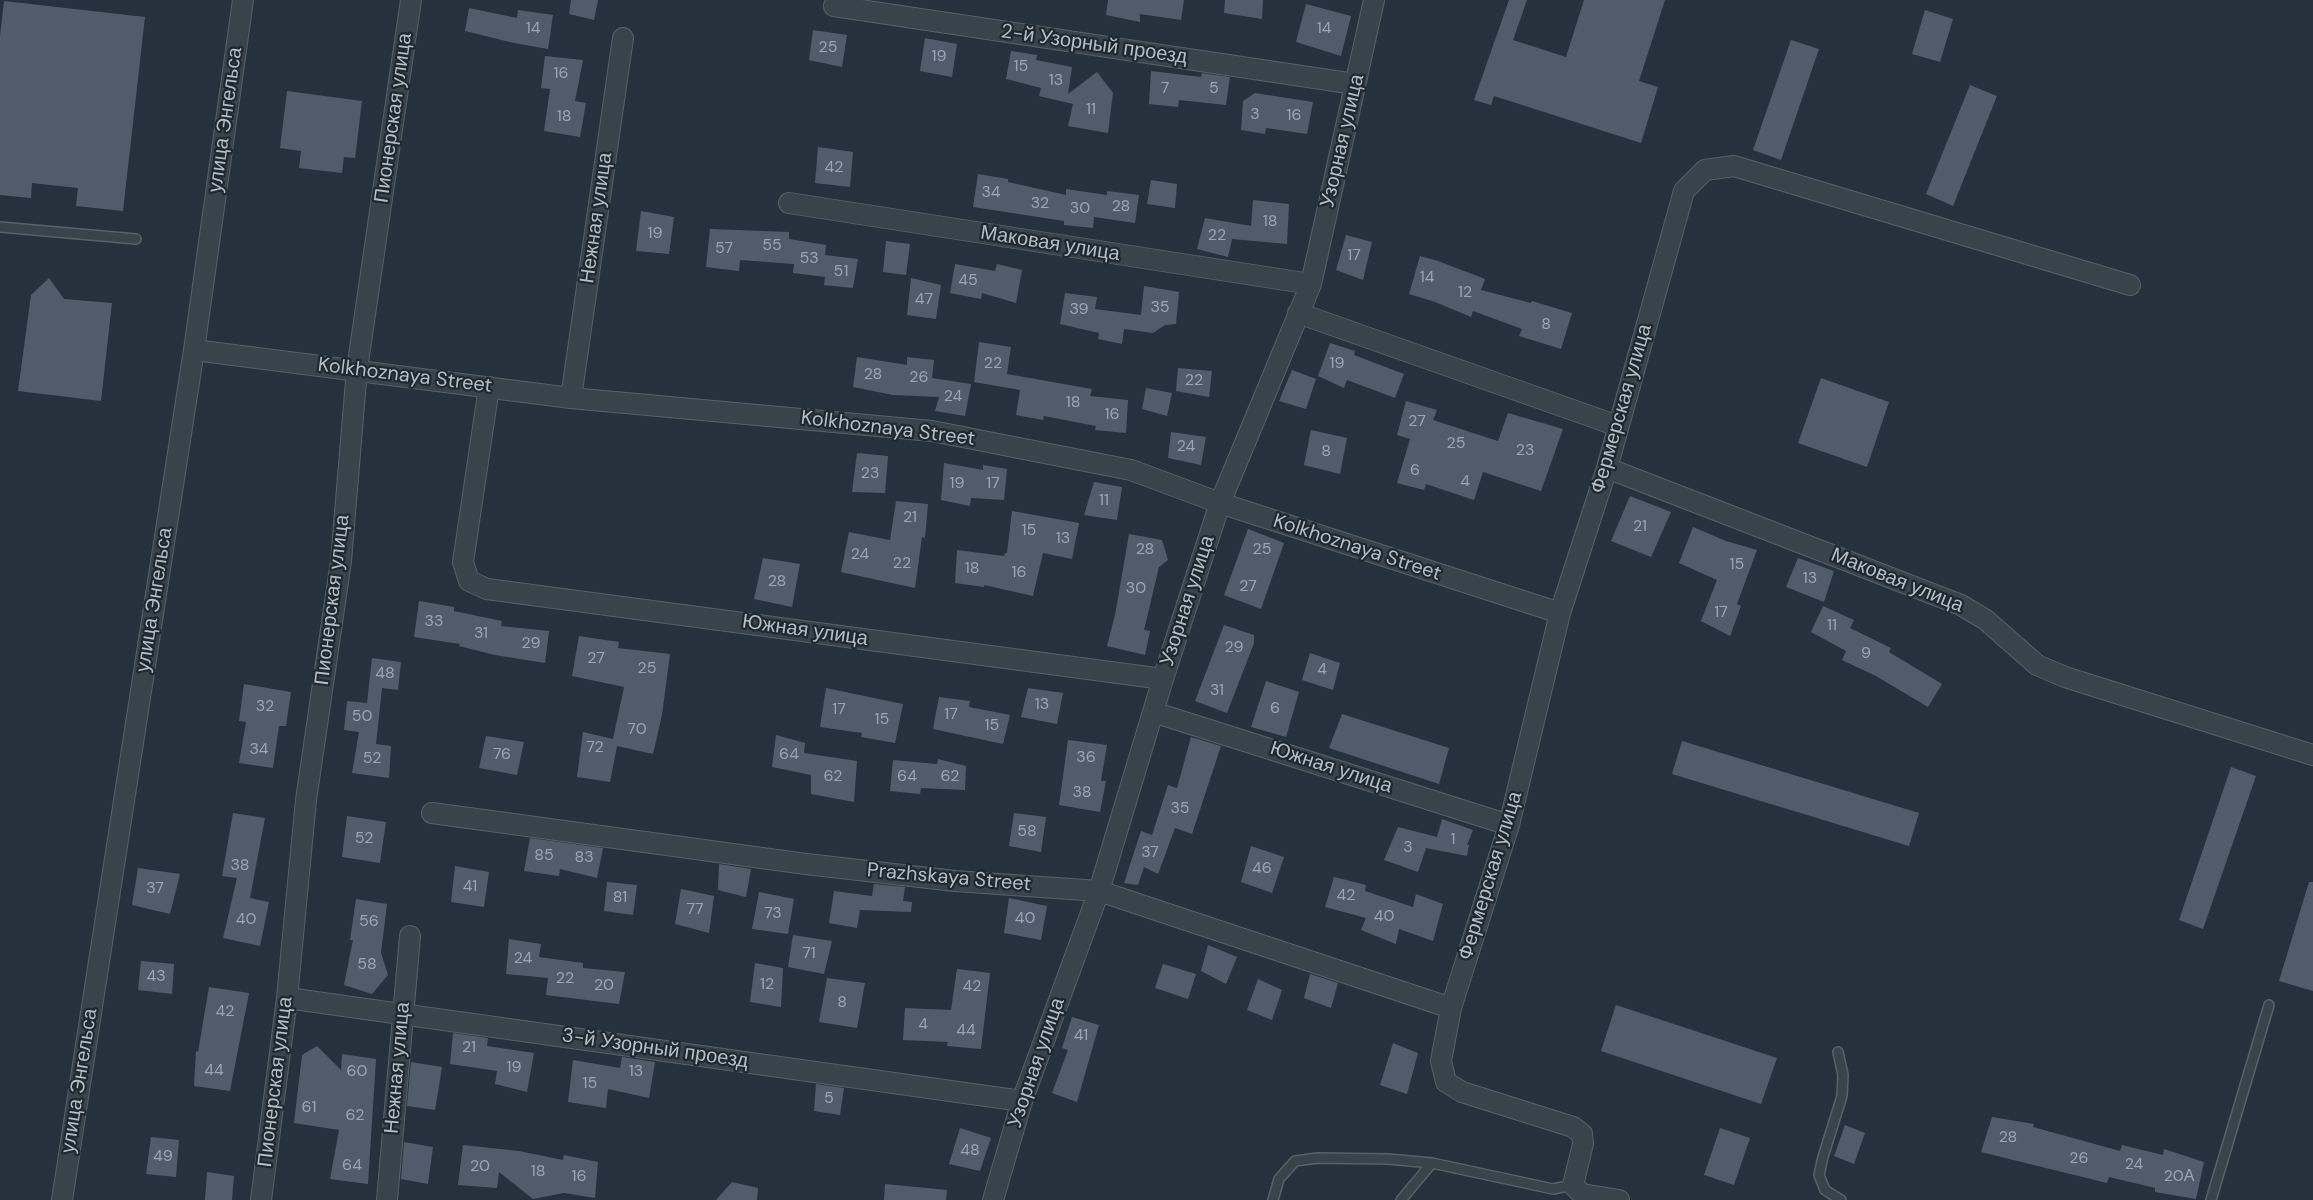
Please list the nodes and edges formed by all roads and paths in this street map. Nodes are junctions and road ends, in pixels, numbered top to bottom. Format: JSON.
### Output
{"nodes":[{"id":1,"x":243,"y":0,"type":"edge"},
{"id":2,"x":411,"y":0,"type":"edge"},
{"id":3,"x":1374,"y":0,"type":"edge"},
{"id":4,"x":834,"y":6,"type":"dead end"},
{"id":5,"x":623,"y":38,"type":"dead end"},
{"id":6,"x":1355,"y":84,"type":"junction"},
{"id":7,"x":789,"y":203,"type":"dead end"},
{"id":8,"x":0,"y":227,"type":"edge"},
{"id":9,"x":136,"y":239,"type":"dead end"},
{"id":10,"x":1311,"y":284,"type":"junction"},
{"id":11,"x":2130,"y":285,"type":"dead end"},
{"id":12,"x":1298,"y":313,"type":"junction"},
{"id":13,"x":194,"y":350,"type":"junction"},
{"id":14,"x":357,"y":369,"type":"junction"},
{"id":15,"x":489,"y":387,"type":"junction"},
{"id":16,"x":571,"y":398,"type":"junction"},
{"id":17,"x":1618,"y":426,"type":"junction"},
{"id":18,"x":1607,"y":468,"type":"junction"},
{"id":19,"x":1220,"y":503,"type":"junction"},
{"id":20,"x":1560,"y":613,"type":"junction"},
{"id":21,"x":1163,"y":679,"type":"junction"},
{"id":22,"x":1153,"y":712,"type":"junction"},
{"id":23,"x":2313,"y":755,"type":"edge"},
{"id":24,"x":432,"y":813,"type":"dead end"},
{"id":25,"x":1509,"y":825,"type":"junction"},
{"id":26,"x":1099,"y":891,"type":"junction"},
{"id":27,"x":410,"y":936,"type":"dead end"},
{"id":28,"x":287,"y":998,"type":"junction"},
{"id":29,"x":2269,"y":1005,"type":"dead end"},
{"id":30,"x":1451,"y":1008,"type":"junction"},
{"id":31,"x":402,"y":1014,"type":"junction"},
{"id":32,"x":1838,"y":1052,"type":"dead end"},
{"id":33,"x":1022,"y":1101,"type":"junction"},
{"id":34,"x":1432,"y":1163,"type":"junction"},
{"id":35,"x":1573,"y":1185,"type":"junction"},
{"id":36,"x":1599,"y":1199,"type":"edge"},
{"id":37,"x":62,"y":1200,"type":"edge"},
{"id":38,"x":261,"y":1200,"type":"edge"},
{"id":39,"x":387,"y":1200,"type":"edge"},
{"id":40,"x":993,"y":1200,"type":"edge"},
{"id":41,"x":1273,"y":1200,"type":"edge"},
{"id":42,"x":1401,"y":1200,"type":"edge"},
{"id":43,"x":1619,"y":1200,"type":"edge"},
{"id":44,"x":1841,"y":1200,"type":"edge"},
{"id":45,"x":2211,"y":1200,"type":"edge"}],
"edges":[{"from":1,"to":13,"type":"street","name":"улица Энгельса"},
{"from":2,"to":14,"type":"street","name":"Пионерская улица"},
{"from":3,"to":6,"type":"street","name":"Узорная улица"},
{"from":4,"to":6,"type":"street","name":"2-й Узорный проезд"},
{"from":5,"to":16,"type":"street","name":"Нежная улица"},
{"from":6,"to":10,"type":"street","name":"Узорная улица"},
{"from":7,"to":10,"type":"street","name":"Маковая улица"},
{"from":8,"to":9,"type":"lane"},
{"from":10,"to":12,"type":"street","name":"Узорная улица"},
{"from":11,"to":17,"type":"street","name":"Фермерская улица"},
{"from":12,"to":17,"type":"street"},
{"from":12,"to":19,"type":"street","name":"Узорная улица"},
{"from":13,"to":14,"type":"street","name":"Kolkhoznaya Street"},
{"from":13,"to":37,"type":"street","name":"улица Энгельса"},
{"from":14,"to":15,"type":"street","name":"Kolkhoznaya Street"},
{"from":14,"to":28,"type":"street","name":"Пионерская улица"},
{"from":15,"to":16,"type":"street","name":"Kolkhoznaya Street"},
{"from":15,"to":21,"type":"street","name":"Южная улица"},
{"from":16,"to":19,"type":"street","name":"Kolkhoznaya Street"},
{"from":17,"to":18,"type":"street","name":"Фермерская улица"},
{"from":18,"to":20,"type":"street","name":"Фермерская улица"},
{"from":18,"to":23,"type":"street","name":"Маковая улица"},
{"from":19,"to":20,"type":"street","name":"Kolkhoznaya Street"},
{"from":19,"to":21,"type":"street","name":"Узорная улица"},
{"from":20,"to":25,"type":"street","name":"Фермерская улица"},
{"from":21,"to":22,"type":"street","name":"Узорная улица"},
{"from":22,"to":25,"type":"street","name":"Южная улица"},
{"from":22,"to":26,"type":"street","name":"Узорная улица"},
{"from":24,"to":26,"type":"street","name":"Prazhskaya Street"},
{"from":25,"to":30,"type":"street","name":"Фермерская улица"},
{"from":26,"to":30,"type":"street","name":"Prazhskaya Street"},
{"from":26,"to":33,"type":"street","name":"Узорная улица"},
{"from":27,"to":31,"type":"street","name":"Нежная улица"},
{"from":28,"to":31,"type":"street","name":"3-й Узорный проезд"},
{"from":28,"to":38,"type":"street","name":"Пионерская улица"},
{"from":29,"to":45,"type":"lane"},
{"from":30,"to":35,"type":"street","name":"Фермерская улица"},
{"from":31,"to":33,"type":"street","name":"3-й Узорный проезд"},
{"from":31,"to":39,"type":"street","name":"Нежная улица"},
{"from":32,"to":44,"type":"lane"},
{"from":33,"to":40,"type":"street","name":"Узорная улица"},
{"from":34,"to":35,"type":"lane"},
{"from":34,"to":41,"type":"lane"},
{"from":34,"to":42,"type":"lane"},
{"from":35,"to":36,"type":"street"},
{"from":36,"to":43,"type":"street"}]}
